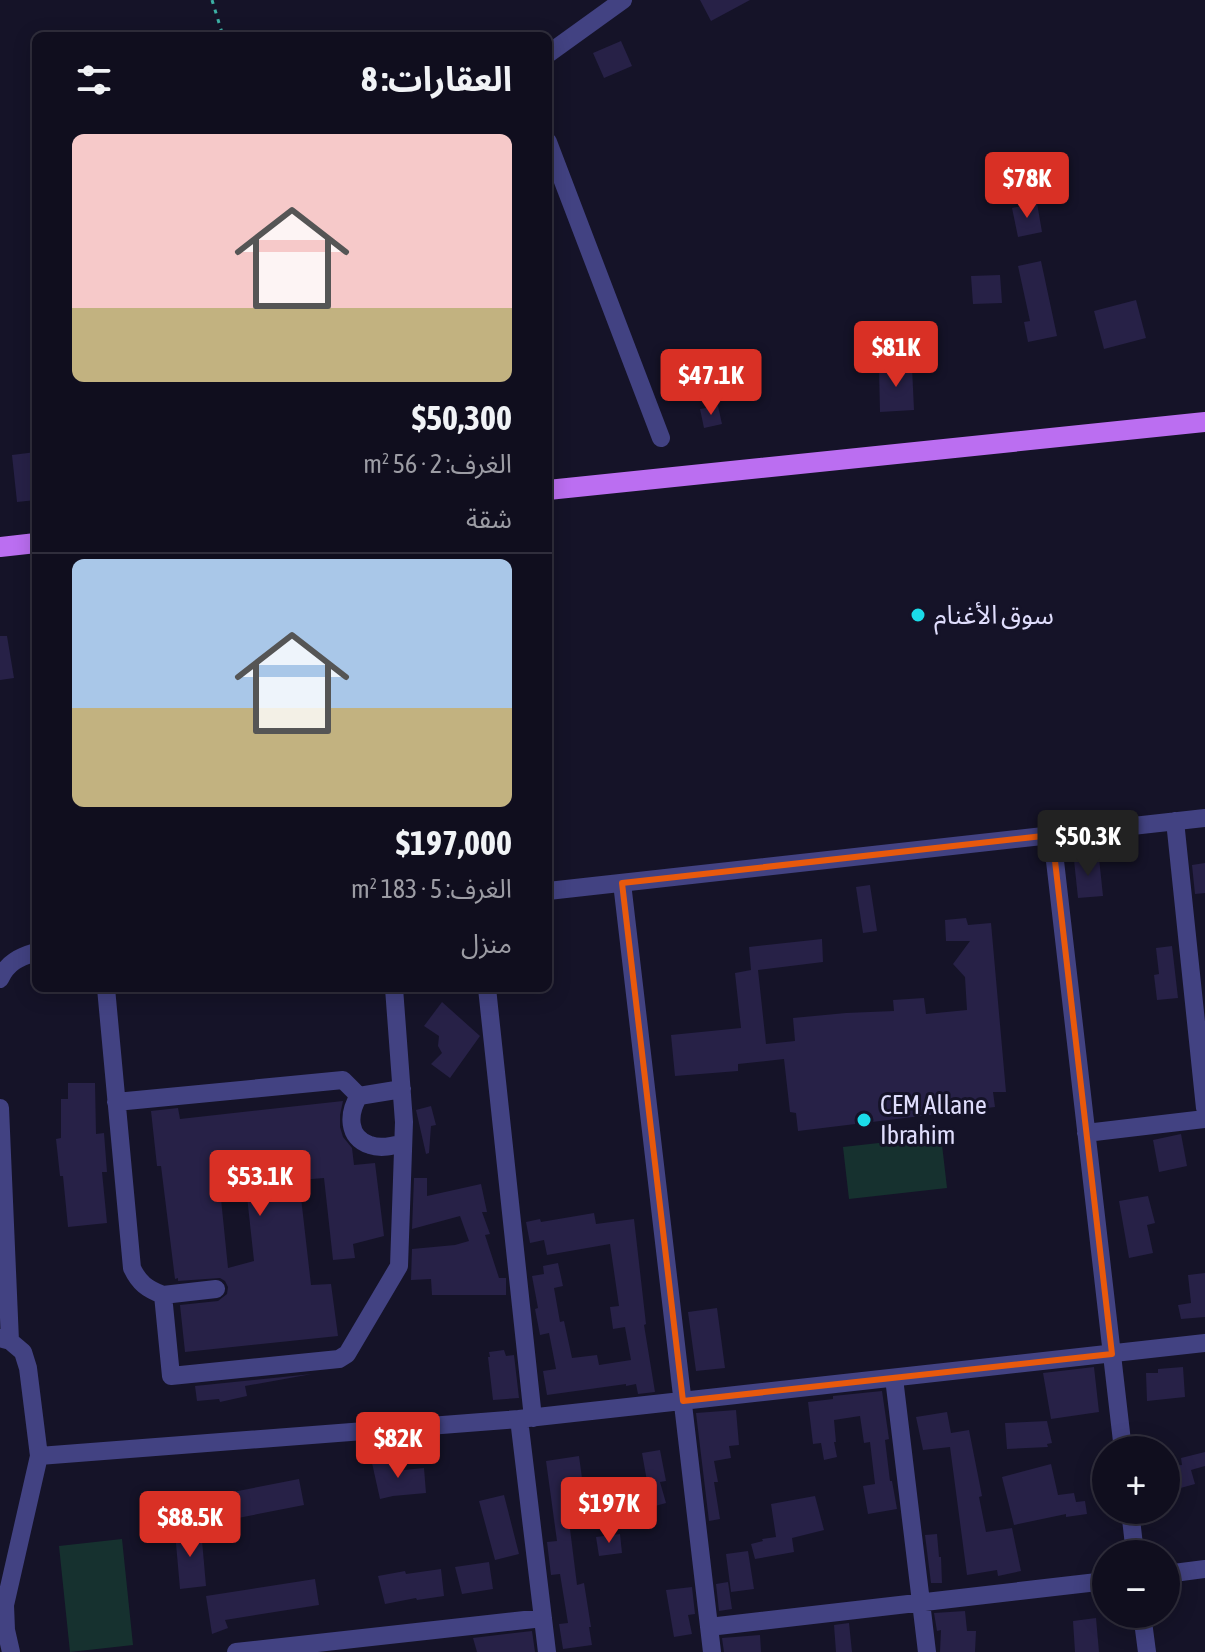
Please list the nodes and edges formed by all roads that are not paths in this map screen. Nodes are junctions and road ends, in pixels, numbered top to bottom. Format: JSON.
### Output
{"nodes":[{"id":1,"x":623,"y":0,"type":"edge"},
{"id":2,"x":552,"y":51,"type":"edge"},
{"id":3,"x":552,"y":152,"type":"edge"},
{"id":4,"x":1205,"y":422,"type":"edge"},
{"id":5,"x":661,"y":438,"type":"dead end"},
{"id":6,"x":552,"y":490,"type":"edge"},
{"id":7,"x":32,"y":543,"type":"edge"},
{"id":8,"x":0,"y":547,"type":"edge"},
{"id":9,"x":1205,"y":818,"type":"edge"},
{"id":10,"x":1175,"y":821,"type":"junction"},
{"id":11,"x":1052,"y":835,"type":"junction"},
{"id":12,"x":622,"y":883,"type":"junction"},
{"id":13,"x":552,"y":891,"type":"edge"},
{"id":14,"x":32,"y":953,"type":"edge"},
{"id":15,"x":3,"y":968,"type":"edge"},
{"id":16,"x":106,"y":992,"type":"edge"},
{"id":17,"x":394,"y":992,"type":"edge"},
{"id":18,"x":487,"y":992,"type":"edge"},
{"id":19,"x":402,"y":1089,"type":"junction"},
{"id":20,"x":359,"y":1096,"type":"junction"},
{"id":21,"x":116,"y":1102,"type":"junction"},
{"id":22,"x":0,"y":1108,"type":"edge"},
{"id":23,"x":1205,"y":1108,"type":"edge"},
{"id":24,"x":1205,"y":1119,"type":"edge"},
{"id":25,"x":1086,"y":1133,"type":"junction"},
{"id":26,"x":403,"y":1143,"type":"junction"},
{"id":27,"x":216,"y":1289,"type":"dead end"},
{"id":28,"x":163,"y":1295,"type":"junction"},
{"id":29,"x":5,"y":1339,"type":"edge"},
{"id":30,"x":1205,"y":1343,"type":"edge"},
{"id":31,"x":1112,"y":1354,"type":"junction"},
{"id":32,"x":894,"y":1378,"type":"junction"},
{"id":33,"x":683,"y":1401,"type":"junction"},
{"id":34,"x":526,"y":1418,"type":"junction"},
{"id":35,"x":1121,"y":1436,"type":"edge"},
{"id":36,"x":39,"y":1456,"type":"junction"},
{"id":37,"x":1205,"y":1569,"type":"edge"},
{"id":38,"x":1180,"y":1572,"type":"edge"},
{"id":39,"x":1092,"y":1583,"type":"edge"},
{"id":40,"x":921,"y":1602,"type":"junction"},
{"id":41,"x":543,"y":1618,"type":"junction"},
{"id":42,"x":709,"y":1627,"type":"junction"},
{"id":43,"x":1144,"y":1628,"type":"edge"},
{"id":44,"x":11,"y":1652,"type":"edge"},
{"id":45,"x":236,"y":1652,"type":"edge"},
{"id":46,"x":547,"y":1652,"type":"edge"},
{"id":47,"x":712,"y":1652,"type":"edge"},
{"id":48,"x":927,"y":1652,"type":"edge"},
{"id":49,"x":1147,"y":1652,"type":"edge"}],
"edges":[{"from":1,"to":2,"type":"street"},
{"from":3,"to":5,"type":"street"},
{"from":4,"to":6,"type":"main road"},
{"from":7,"to":8,"type":"main road"},
{"from":9,"to":10,"type":"street"},
{"from":10,"to":11,"type":"street"},
{"from":10,"to":23,"type":"street"},
{"from":11,"to":12,"type":"street"},
{"from":11,"to":25,"type":"street"},
{"from":12,"to":13,"type":"street"},
{"from":12,"to":33,"type":"street"},
{"from":14,"to":15,"type":"street"},
{"from":16,"to":21,"type":"street"},
{"from":17,"to":19,"type":"street"},
{"from":18,"to":34,"type":"street"},
{"from":19,"to":20,"type":"street"},
{"from":19,"to":26,"type":"street"},
{"from":20,"to":21,"type":"street"},
{"from":20,"to":26,"type":"street"},
{"from":21,"to":28,"type":"street"},
{"from":22,"to":29,"type":"street"},
{"from":24,"to":25,"type":"street"},
{"from":25,"to":31,"type":"street"},
{"from":26,"to":28,"type":"street"},
{"from":27,"to":28,"type":"street"},
{"from":29,"to":36,"type":"street"},
{"from":30,"to":31,"type":"street"},
{"from":31,"to":32,"type":"street"},
{"from":31,"to":35,"type":"street"},
{"from":32,"to":33,"type":"street"},
{"from":32,"to":40,"type":"street"},
{"from":33,"to":34,"type":"street"},
{"from":33,"to":42,"type":"street"},
{"from":34,"to":36,"type":"street"},
{"from":34,"to":41,"type":"street"},
{"from":36,"to":44,"type":"street"},
{"from":37,"to":38,"type":"street"},
{"from":39,"to":40,"type":"street"},
{"from":40,"to":42,"type":"street"},
{"from":40,"to":48,"type":"street"},
{"from":41,"to":45,"type":"street"},
{"from":41,"to":46,"type":"street"},
{"from":42,"to":47,"type":"street"},
{"from":43,"to":49,"type":"street"}]}
